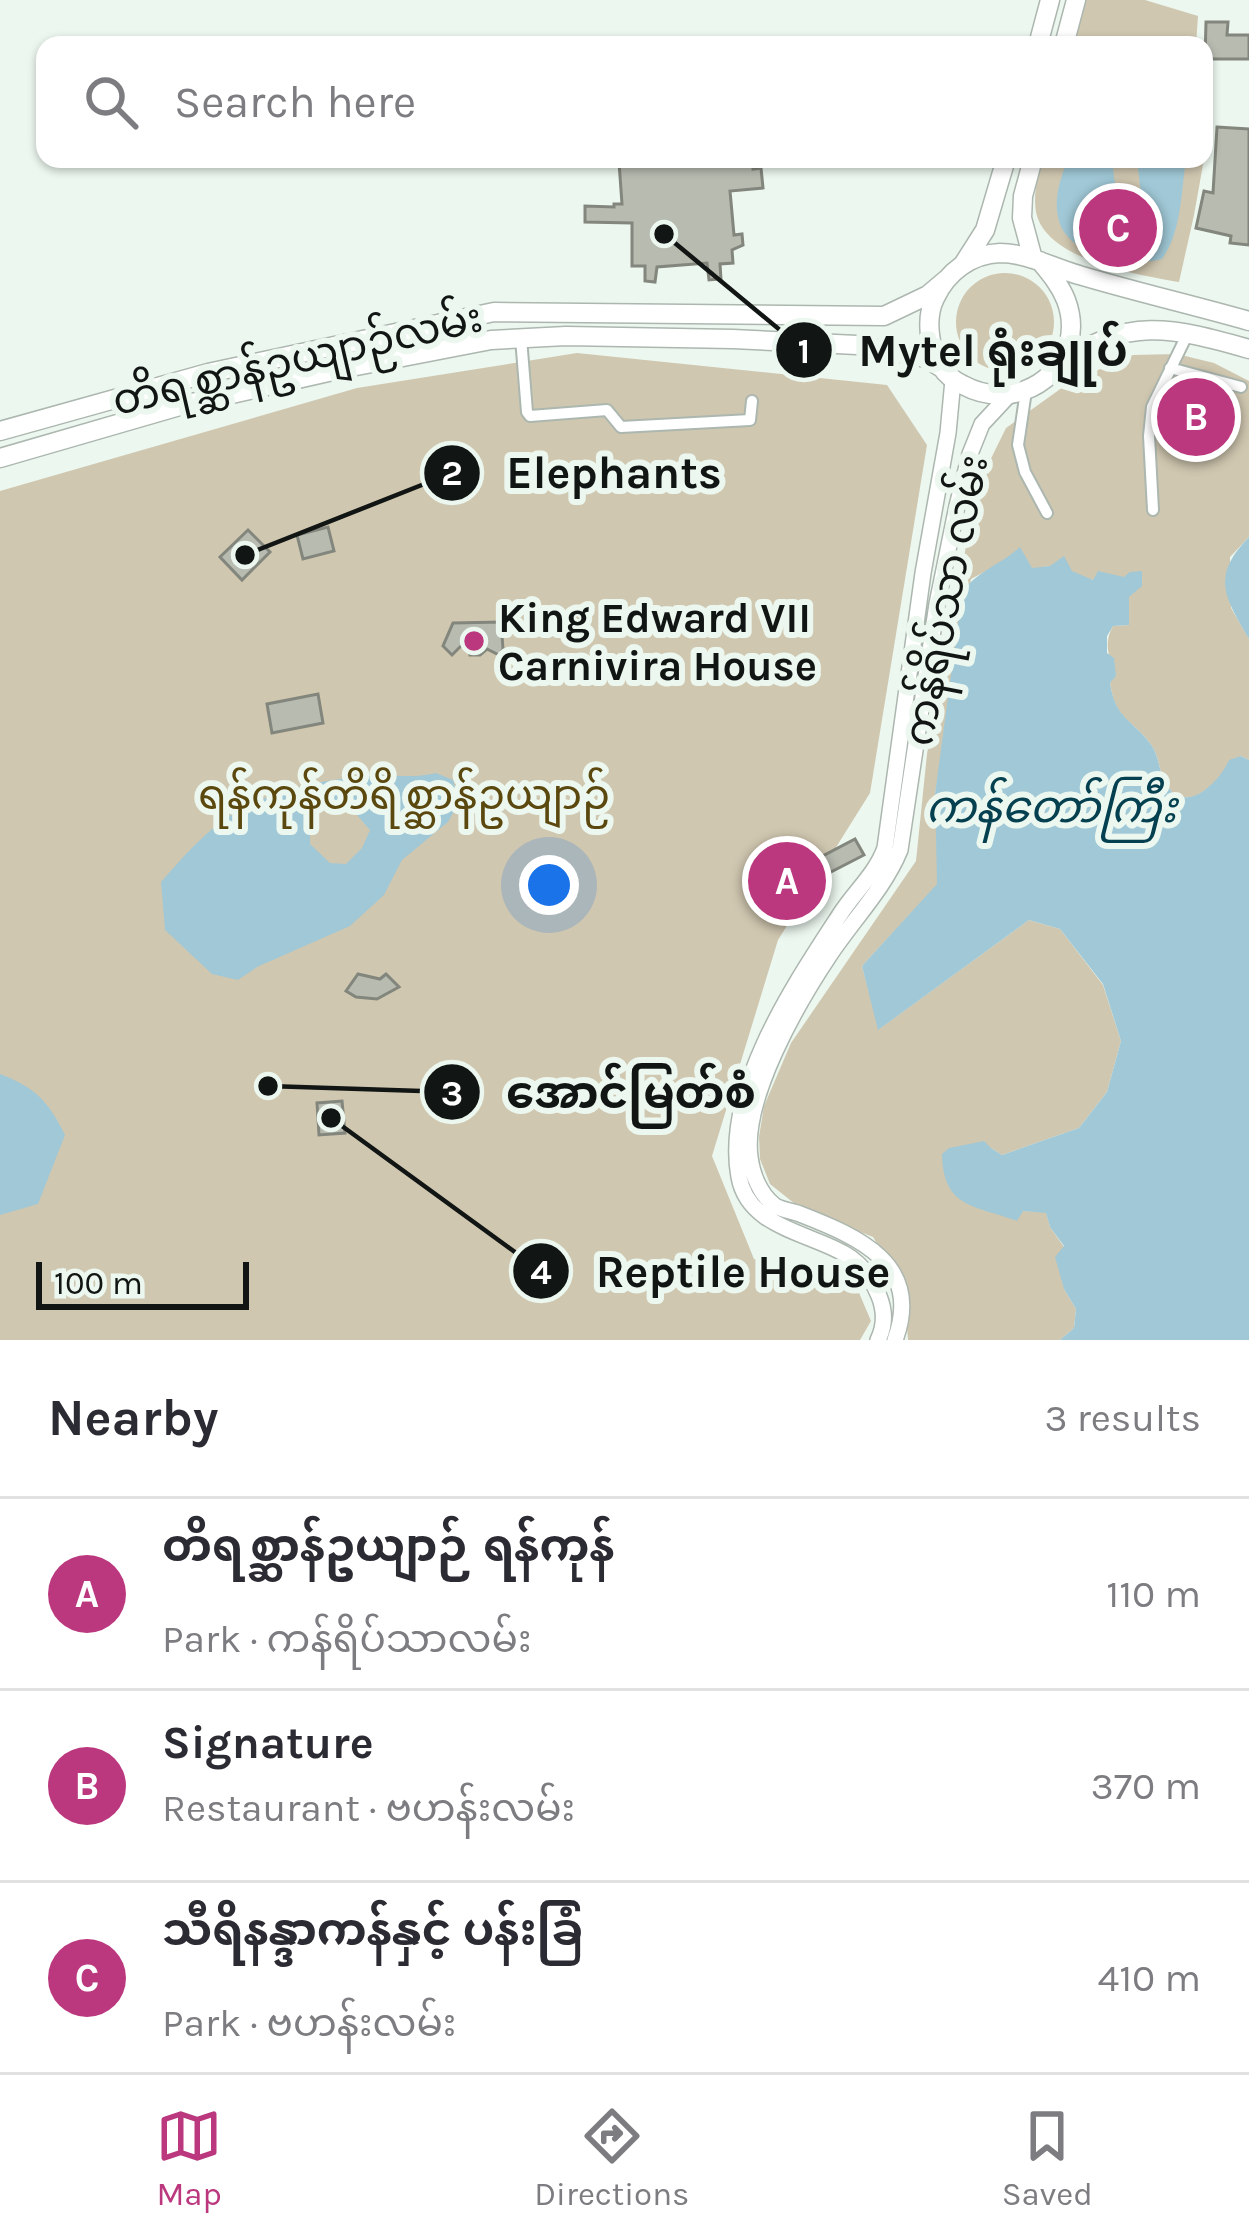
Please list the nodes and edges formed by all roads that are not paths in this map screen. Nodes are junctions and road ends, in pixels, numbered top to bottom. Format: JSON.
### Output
{"nodes":[{"id":1,"x":1050,"y":0,"type":"edge"},
{"id":2,"x":1076,"y":0,"type":"edge"},
{"id":3,"x":1040,"y":36,"type":"edge"},
{"id":4,"x":1066,"y":36,"type":"edge"},
{"id":5,"x":1003,"y":168,"type":"edge"},
{"id":6,"x":1031,"y":168,"type":"edge"},
{"id":7,"x":1037,"y":260,"type":"junction"},
{"id":8,"x":964,"y":263,"type":"junction"},
{"id":9,"x":946,"y":279,"type":"junction"},
{"id":10,"x":1249,"y":321,"type":"edge"},
{"id":11,"x":1186,"y":334,"type":"junction"},
{"id":12,"x":521,"y":338,"type":"junction"},
{"id":13,"x":1249,"y":349,"type":"edge"},
{"id":14,"x":1170,"y":368,"type":"junction"},
{"id":15,"x":1055,"y":370,"type":"junction"},
{"id":16,"x":946,"y":373,"type":"junction"},
{"id":17,"x":1241,"y":387,"type":"dead end"},
{"id":18,"x":1018,"y":393,"type":"junction"},
{"id":19,"x":752,"y":401,"type":"dead end"},
{"id":20,"x":0,"y":431,"type":"edge"},
{"id":21,"x":0,"y":458,"type":"edge"},
{"id":22,"x":1153,"y":510,"type":"dead end"},
{"id":23,"x":1047,"y":513,"type":"dead end"},
{"id":24,"x":843,"y":923,"type":"junction"},
{"id":25,"x":892,"y":1271,"type":"junction"},
{"id":26,"x":873,"y":1283,"type":"junction"},
{"id":27,"x":878,"y":1340,"type":"edge"},
{"id":28,"x":895,"y":1340,"type":"edge"}],
"edges":[{"from":1,"to":3,"type":"main road"},
{"from":2,"to":4,"type":"main road"},
{"from":5,"to":8,"type":"main road"},
{"from":6,"to":7,"type":"main road"},
{"from":7,"to":8,"type":"main road"},
{"from":7,"to":10,"type":"main road"},
{"from":7,"to":15,"type":"main road"},
{"from":8,"to":9,"type":"main road"},
{"from":9,"to":16,"type":"main road"},
{"from":9,"to":20,"type":"main road","name":"တိရစ္ဆာန်ဥယျာဉ်လမ်း"},
{"from":11,"to":13,"type":"main road"},
{"from":11,"to":14,"type":"street"},
{"from":11,"to":15,"type":"main road"},
{"from":12,"to":16,"type":"main road","name":"တိရစ္ဆာန်ဥယျာဉ်လမ်း"},
{"from":12,"to":19,"type":"street"},
{"from":12,"to":21,"type":"main road","name":"တိရစ္ဆာန်ဥယျာဉ်လမ်း"},
{"from":14,"to":17,"type":"street"},
{"from":14,"to":22,"type":"street"},
{"from":15,"to":18,"type":"main road"},
{"from":16,"to":18,"type":"main road"},
{"from":16,"to":24,"type":"main road"},
{"from":18,"to":23,"type":"street"},
{"from":18,"to":24,"type":"main road","name":"ကန်ရိပ်သာ လမ်း"},
{"from":24,"to":25,"type":"main road","name":"ကန်ရိပ်သာ လမ်း"},
{"from":24,"to":26,"type":"main road"},
{"from":25,"to":26,"type":"main road"},
{"from":25,"to":28,"type":"main road"},
{"from":26,"to":27,"type":"main road"}]}
